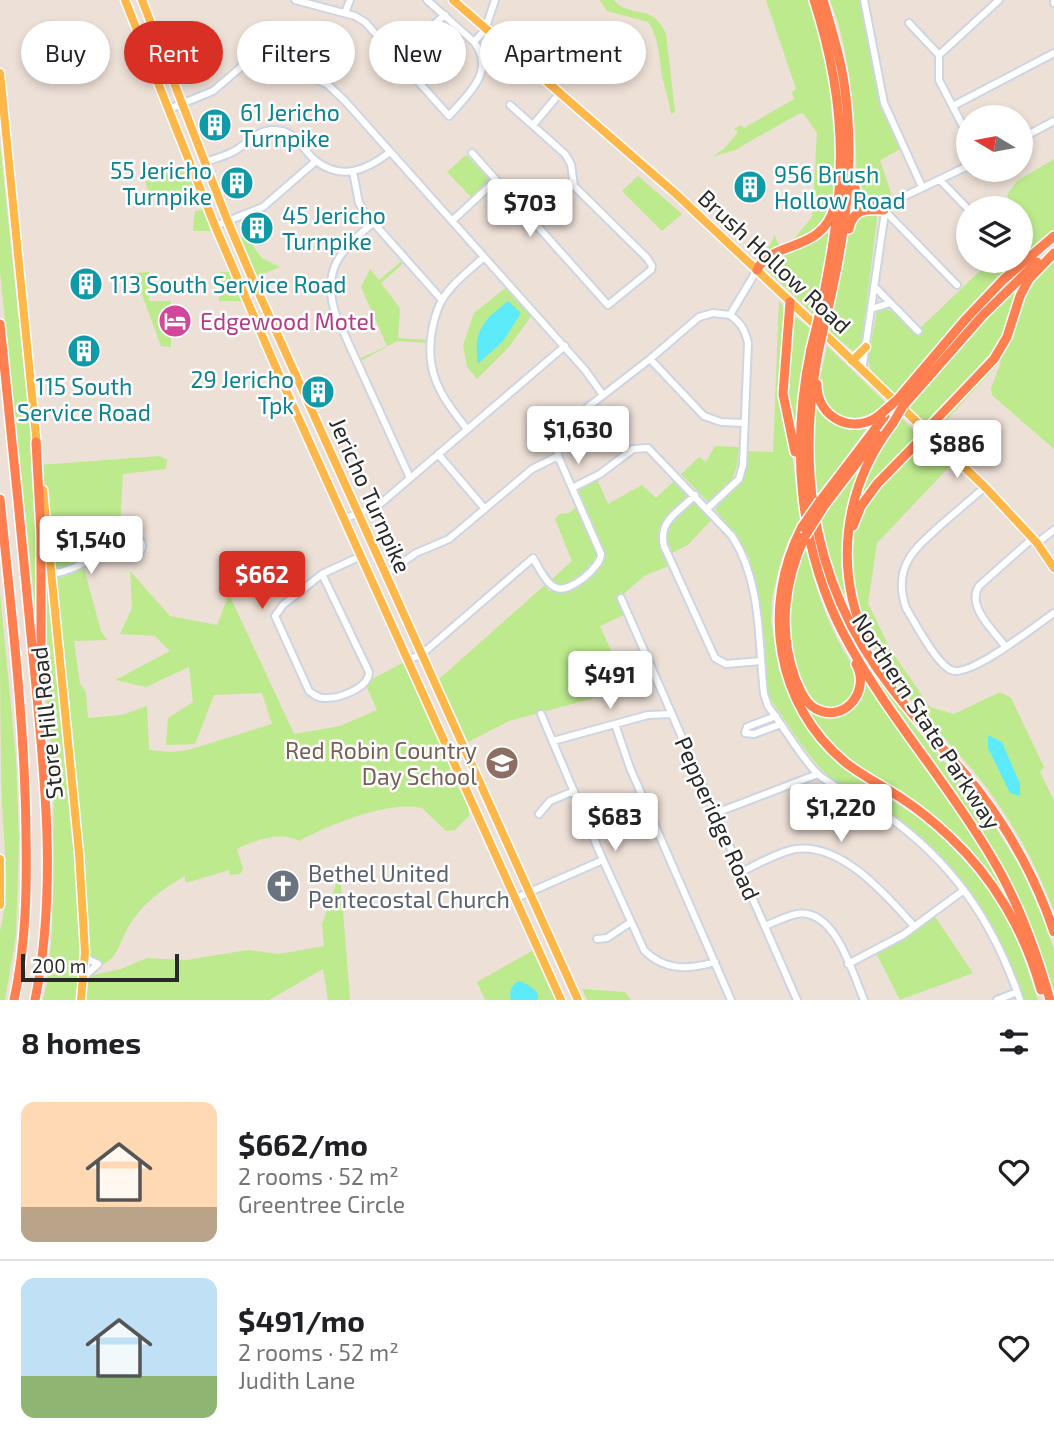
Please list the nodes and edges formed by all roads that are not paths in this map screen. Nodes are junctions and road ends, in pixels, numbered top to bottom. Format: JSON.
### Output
{"nodes":[{"id":1,"x":125,"y":0,"type":"edge"},
{"id":2,"x":142,"y":0,"type":"edge"},
{"id":3,"x":295,"y":0,"type":"edge"},
{"id":4,"x":350,"y":0,"type":"edge"},
{"id":5,"x":427,"y":0,"type":"edge"},
{"id":6,"x":453,"y":0,"type":"edge"},
{"id":7,"x":495,"y":0,"type":"edge"},
{"id":8,"x":814,"y":0,"type":"edge"},
{"id":9,"x":823,"y":0,"type":"edge"},
{"id":10,"x":864,"y":0,"type":"edge"},
{"id":11,"x":999,"y":0,"type":"edge"},
{"id":12,"x":345,"y":13,"type":"junction"},
{"id":13,"x":445,"y":15,"type":"junction"},
{"id":14,"x":438,"y":21,"type":"edge"},
{"id":15,"x":488,"y":21,"type":"edge"},
{"id":16,"x":909,"y":23,"type":"dead end"},
{"id":17,"x":480,"y":25,"type":"edge"},
{"id":18,"x":369,"y":27,"type":"edge"},
{"id":19,"x":480,"y":35,"type":"edge"},
{"id":20,"x":474,"y":42,"type":"junction"},
{"id":21,"x":1054,"y":52,"type":"edge"},
{"id":22,"x":939,"y":55,"type":"junction"},
{"id":23,"x":237,"y":70,"type":"edge"},
{"id":24,"x":0,"y":73,"type":"edge"},
{"id":25,"x":325,"y":84,"type":"edge"},
{"id":26,"x":420,"y":84,"type":"edge"},
{"id":27,"x":547,"y":84,"type":"edge"},
{"id":28,"x":559,"y":94,"type":"junction"},
{"id":29,"x":183,"y":103,"type":"junction"},
{"id":30,"x":510,"y":105,"type":"dead end"},
{"id":31,"x":953,"y":106,"type":"junction"},
{"id":32,"x":169,"y":109,"type":"junction"},
{"id":33,"x":956,"y":112,"type":"edge"},
{"id":34,"x":1054,"y":121,"type":"edge"},
{"id":35,"x":533,"y":124,"type":"junction"},
{"id":36,"x":1033,"y":132,"type":"edge"},
{"id":37,"x":849,"y":148,"type":"junction"},
{"id":38,"x":390,"y":152,"type":"junction"},
{"id":39,"x":472,"y":153,"type":"dead end"},
{"id":40,"x":316,"y":161,"type":"junction"},
{"id":41,"x":206,"y":162,"type":"junction"},
{"id":42,"x":353,"y":172,"type":"junction"},
{"id":43,"x":956,"y":172,"type":"edge"},
{"id":44,"x":842,"y":173,"type":"junction"},
{"id":45,"x":496,"y":180,"type":"junction"},
{"id":46,"x":940,"y":180,"type":"junction"},
{"id":47,"x":572,"y":181,"type":"junction"},
{"id":48,"x":922,"y":187,"type":"junction"},
{"id":49,"x":956,"y":197,"type":"edge"},
{"id":50,"x":884,"y":211,"type":"junction"},
{"id":51,"x":530,"y":219,"type":"junction"},
{"id":52,"x":452,"y":221,"type":"junction"},
{"id":53,"x":228,"y":222,"type":"junction"},
{"id":54,"x":373,"y":223,"type":"junction"},
{"id":55,"x":215,"y":226,"type":"junction"},
{"id":56,"x":1054,"y":236,"type":"edge"},
{"id":57,"x":1054,"y":247,"type":"edge"},
{"id":58,"x":1054,"y":253,"type":"edge"},
{"id":59,"x":484,"y":257,"type":"junction"},
{"id":60,"x":837,"y":269,"type":"junction"},
{"id":61,"x":757,"y":270,"type":"junction"},
{"id":62,"x":957,"y":285,"type":"dead end"},
{"id":63,"x":874,"y":286,"type":"junction"},
{"id":64,"x":442,"y":300,"type":"junction"},
{"id":65,"x":790,"y":302,"type":"junction"},
{"id":66,"x":890,"y":303,"type":"junction"},
{"id":67,"x":871,"y":309,"type":"junction"},
{"id":68,"x":824,"y":310,"type":"junction"},
{"id":69,"x":730,"y":315,"type":"junction"},
{"id":70,"x":0,"y":324,"type":"edge"},
{"id":71,"x":918,"y":331,"type":"dead end"},
{"id":72,"x":565,"y":346,"type":"junction"},
{"id":73,"x":866,"y":347,"type":"junction"},
{"id":74,"x":814,"y":351,"type":"junction"},
{"id":75,"x":650,"y":359,"type":"junction"},
{"id":76,"x":852,"y":361,"type":"junction"},
{"id":77,"x":862,"y":371,"type":"junction"},
{"id":78,"x":910,"y":391,"type":"junction"},
{"id":79,"x":603,"y":395,"type":"junction"},
{"id":80,"x":887,"y":418,"type":"junction"},
{"id":81,"x":744,"y":423,"type":"junction"},
{"id":82,"x":467,"y":429,"type":"junction"},
{"id":83,"x":927,"y":432,"type":"junction"},
{"id":84,"x":36,"y":442,"type":"junction"},
{"id":85,"x":438,"y":454,"type":"junction"},
{"id":86,"x":558,"y":456,"type":"junction"},
{"id":87,"x":410,"y":478,"type":"junction"},
{"id":88,"x":985,"y":486,"type":"junction"},
{"id":89,"x":574,"y":487,"type":"junction"},
{"id":90,"x":802,"y":487,"type":"junction"},
{"id":91,"x":695,"y":495,"type":"junction"},
{"id":92,"x":0,"y":499,"type":"edge"},
{"id":93,"x":708,"y":508,"type":"junction"},
{"id":94,"x":485,"y":509,"type":"junction"},
{"id":95,"x":358,"y":513,"type":"junction"},
{"id":96,"x":344,"y":519,"type":"junction"},
{"id":97,"x":1054,"y":530,"type":"edge"},
{"id":98,"x":804,"y":532,"type":"junction"},
{"id":99,"x":1035,"y":541,"type":"junction"},
{"id":100,"x":126,"y":546,"type":"dead end"},
{"id":101,"x":361,"y":556,"type":"junction"},
{"id":102,"x":846,"y":557,"type":"junction"},
{"id":103,"x":1054,"y":568,"type":"edge"},
{"id":104,"x":51,"y":573,"type":"junction"},
{"id":105,"x":322,"y":574,"type":"junction"},
{"id":106,"x":386,"y":574,"type":"junction"},
{"id":107,"x":621,"y":598,"type":"dead end"},
{"id":108,"x":1054,"y":613,"type":"edge"},
{"id":109,"x":844,"y":633,"type":"junction"},
{"id":110,"x":1005,"y":646,"type":"junction"},
{"id":111,"x":422,"y":654,"type":"junction"},
{"id":112,"x":408,"y":660,"type":"junction"},
{"id":113,"x":761,"y":661,"type":"junction"},
{"id":114,"x":541,"y":714,"type":"dead end"},
{"id":115,"x":672,"y":714,"type":"junction"},
{"id":116,"x":776,"y":716,"type":"junction"},
{"id":117,"x":615,"y":724,"type":"junction"},
{"id":118,"x":781,"y":724,"type":"junction"},
{"id":119,"x":553,"y":741,"type":"junction"},
{"id":120,"x":43,"y":767,"type":"junction"},
{"id":121,"x":818,"y":774,"type":"junction"},
{"id":122,"x":574,"y":791,"type":"junction"},
{"id":123,"x":716,"y":813,"type":"junction"},
{"id":124,"x":539,"y":814,"type":"dead end"},
{"id":125,"x":0,"y":859,"type":"edge"},
{"id":126,"x":603,"y":860,"type":"junction"},
{"id":127,"x":741,"y":872,"type":"junction"},
{"id":128,"x":964,"y":890,"type":"junction"},
{"id":129,"x":528,"y":894,"type":"junction"},
{"id":130,"x":514,"y":899,"type":"junction"},
{"id":131,"x":0,"y":905,"type":"edge"},
{"id":132,"x":1054,"y":919,"type":"edge"},
{"id":133,"x":631,"y":922,"type":"junction"},
{"id":134,"x":765,"y":926,"type":"junction"},
{"id":135,"x":914,"y":926,"type":"junction"},
{"id":136,"x":1054,"y":932,"type":"edge"},
{"id":137,"x":597,"y":939,"type":"dead end"},
{"id":138,"x":85,"y":958,"type":"junction"},
{"id":139,"x":715,"y":962,"type":"junction"},
{"id":140,"x":848,"y":964,"type":"junction"},
{"id":141,"x":84,"y":977,"type":"junction"},
{"id":142,"x":1017,"y":992,"type":"junction"},
{"id":143,"x":14,"y":1000,"type":"edge"},
{"id":144,"x":34,"y":1000,"type":"edge"},
{"id":145,"x":81,"y":1000,"type":"edge"},
{"id":146,"x":561,"y":1000,"type":"edge"},
{"id":147,"x":578,"y":1000,"type":"edge"},
{"id":148,"x":731,"y":1000,"type":"edge"},
{"id":149,"x":797,"y":1000,"type":"edge"},
{"id":150,"x":864,"y":1000,"type":"edge"},
{"id":151,"x":997,"y":1000,"type":"edge"},
{"id":152,"x":1020,"y":1000,"type":"edge"},
{"id":153,"x":1044,"y":1000,"type":"edge"},
{"id":154,"x":1050,"y":1000,"type":"edge"}],
"edges":[{"from":1,"to":32,"type":"main road","name":"Jericho Turnpike"},
{"from":2,"to":29,"type":"main road","name":"Jericho Turnpike"},
{"from":3,"to":12,"type":"street"},
{"from":4,"to":12,"type":"street"},
{"from":5,"to":13,"type":"street"},
{"from":6,"to":17,"type":"main road","name":"Brush Hollow Road"},
{"from":7,"to":15,"type":"street"},
{"from":8,"to":44,"type":"highway","name":"Northern State Parkway"},
{"from":9,"to":37,"type":"highway","name":"Northern State Parkway"},
{"from":10,"to":48,"type":"street"},
{"from":11,"to":22,"type":"street"},
{"from":12,"to":18,"type":"street"},
{"from":13,"to":14,"type":"street"},
{"from":13,"to":20,"type":"street"},
{"from":16,"to":22,"type":"street"},
{"from":19,"to":20,"type":"street"},
{"from":20,"to":26,"type":"street"},
{"from":21,"to":31,"type":"street"},
{"from":22,"to":31,"type":"street"},
{"from":23,"to":29,"type":"street"},
{"from":24,"to":84,"type":"main road","name":"Store Hill Road"},
{"from":25,"to":38,"type":"street"},
{"from":27,"to":28,"type":"main road","name":"Brush Hollow Road"},
{"from":28,"to":35,"type":"street"},
{"from":28,"to":61,"type":"main road","name":"Brush Hollow Road"},
{"from":29,"to":32,"type":"street"},
{"from":29,"to":41,"type":"main road","name":"Jericho Turnpike"},
{"from":30,"to":35,"type":"street"},
{"from":31,"to":33,"type":"street"},
{"from":32,"to":55,"type":"main road","name":"Jericho Turnpike"},
{"from":34,"to":36,"type":"street"},
{"from":35,"to":47,"type":"street"},
{"from":37,"to":50,"type":"highway"},
{"from":37,"to":60,"type":"highway","name":"Northern State Parkway"},
{"from":38,"to":42,"type":"street"},
{"from":38,"to":52,"type":"street"},
{"from":39,"to":45,"type":"street"},
{"from":40,"to":41,"type":"street"},
{"from":40,"to":42,"type":"street"},
{"from":40,"to":53,"type":"street"},
{"from":41,"to":53,"type":"main road","name":"Jericho Turnpike"},
{"from":42,"to":54,"type":"street"},
{"from":43,"to":46,"type":"street"},
{"from":44,"to":61,"type":"highway"},
{"from":44,"to":68,"type":"highway","name":"Northern State Parkway"},
{"from":45,"to":51,"type":"street"},
{"from":45,"to":52,"type":"street"},
{"from":46,"to":48,"type":"street"},
{"from":46,"to":49,"type":"street"},
{"from":47,"to":51,"type":"street"},
{"from":47,"to":51,"type":"street"},
{"from":48,"to":50,"type":"street"},
{"from":50,"to":60,"type":"highway"},
{"from":50,"to":62,"type":"street"},
{"from":50,"to":63,"type":"street"},
{"from":52,"to":59,"type":"street"},
{"from":53,"to":55,"type":"street"},
{"from":53,"to":95,"type":"main road","name":"Jericho Turnpike"},
{"from":54,"to":64,"type":"street"},
{"from":54,"to":87,"type":"street"},
{"from":55,"to":96,"type":"main road","name":"Jericho Turnpike"},
{"from":56,"to":78,"type":"highway"},
{"from":57,"to":78,"type":"highway"},
{"from":58,"to":83,"type":"highway"},
{"from":59,"to":64,"type":"street"},
{"from":59,"to":72,"type":"street"},
{"from":60,"to":68,"type":"highway","name":"Northern State Parkway"},
{"from":61,"to":65,"type":"main road","name":"Brush Hollow Road"},
{"from":61,"to":69,"type":"street"},
{"from":63,"to":66,"type":"street"},
{"from":63,"to":67,"type":"street"},
{"from":64,"to":82,"type":"street"},
{"from":65,"to":76,"type":"main road","name":"Brush Hollow Road"},
{"from":65,"to":90,"type":"highway"},
{"from":66,"to":67,"type":"street"},
{"from":66,"to":71,"type":"street"},
{"from":67,"to":73,"type":"street"},
{"from":68,"to":74,"type":"highway","name":"Northern State Parkway","bridge":true},
{"from":69,"to":75,"type":"street"},
{"from":69,"to":81,"type":"street"},
{"from":70,"to":120,"type":"highway"},
{"from":72,"to":79,"type":"street"},
{"from":72,"to":82,"type":"street"},
{"from":73,"to":76,"type":"main road"},
{"from":73,"to":77,"type":"street"},
{"from":74,"to":80,"type":"highway"},
{"from":74,"to":90,"type":"highway","name":"Northern State Parkway"},
{"from":74,"to":136,"type":"highway","name":"Northern State Parkway"},
{"from":75,"to":79,"type":"street"},
{"from":75,"to":81,"type":"street"},
{"from":76,"to":77,"type":"main road","name":"Brush Hollow Road"},
{"from":77,"to":83,"type":"main road","name":"Brush Hollow Road"},
{"from":78,"to":80,"type":"highway","bridge":true},
{"from":79,"to":86,"type":"street"},
{"from":80,"to":98,"type":"highway","bridge":true},
{"from":80,"to":102,"type":"highway"},
{"from":81,"to":93,"type":"street"},
{"from":82,"to":85,"type":"street"},
{"from":83,"to":88,"type":"main road","name":"Brush Hollow Road"},
{"from":83,"to":102,"type":"highway"},
{"from":84,"to":104,"type":"main road","name":"Store Hill Road"},
{"from":84,"to":120,"type":"highway"},
{"from":85,"to":87,"type":"street"},
{"from":85,"to":94,"type":"street"},
{"from":86,"to":89,"type":"street"},
{"from":86,"to":94,"type":"street"},
{"from":87,"to":95,"type":"street"},
{"from":88,"to":99,"type":"main road","name":"Brush Hollow Road"},
{"from":88,"to":110,"type":"street"},
{"from":89,"to":91,"type":"street"},
{"from":89,"to":111,"type":"street"},
{"from":90,"to":109,"type":"highway","name":"Northern State Parkway"},
{"from":91,"to":93,"type":"street"},
{"from":91,"to":113,"type":"street"},
{"from":92,"to":143,"type":"highway"},
{"from":93,"to":113,"type":"street"},
{"from":94,"to":106,"type":"street"},
{"from":95,"to":96,"type":"street"},
{"from":95,"to":106,"type":"main road","name":"Jericho Turnpike"},
{"from":96,"to":101,"type":"main road","name":"Jericho Turnpike"},
{"from":97,"to":99,"type":"street"},
{"from":98,"to":109,"type":"highway"},
{"from":98,"to":153,"type":"highway"},
{"from":99,"to":103,"type":"main road","name":"Brush Hollow Road"},
{"from":99,"to":110,"type":"street"},
{"from":100,"to":104,"type":"street"},
{"from":101,"to":105,"type":"street"},
{"from":101,"to":112,"type":"main road","name":"Jericho Turnpike"},
{"from":102,"to":132,"type":"highway"},
{"from":104,"to":138,"type":"main road","name":"Store Hill Road"},
{"from":105,"to":105,"type":"street"},
{"from":106,"to":111,"type":"main road","name":"Jericho Turnpike"},
{"from":107,"to":115,"type":"street","name":"Pepperidge Road"},
{"from":108,"to":110,"type":"street"},
{"from":109,"to":154,"type":"highway","name":"Northern State Parkway"},
{"from":111,"to":112,"type":"street"},
{"from":111,"to":129,"type":"main road","name":"Jericho Turnpike"},
{"from":112,"to":130,"type":"main road","name":"Jericho Turnpike"},
{"from":113,"to":116,"type":"street"},
{"from":114,"to":119,"type":"street"},
{"from":115,"to":117,"type":"street"},
{"from":115,"to":123,"type":"street","name":"Pepperidge Road"},
{"from":116,"to":118,"type":"street"},
{"from":116,"to":118,"type":"street"},
{"from":117,"to":119,"type":"street"},
{"from":117,"to":139,"type":"street"},
{"from":118,"to":121,"type":"street"},
{"from":119,"to":122,"type":"street"},
{"from":120,"to":144,"type":"highway"},
{"from":121,"to":123,"type":"street"},
{"from":121,"to":128,"type":"street"},
{"from":122,"to":124,"type":"street"},
{"from":122,"to":126,"type":"street"},
{"from":123,"to":127,"type":"street","name":"Pepperidge Road"},
{"from":125,"to":131,"type":"main road"},
{"from":126,"to":129,"type":"street"},
{"from":126,"to":133,"type":"street"},
{"from":127,"to":134,"type":"street","name":"Pepperidge Road"},
{"from":127,"to":135,"type":"street"},
{"from":128,"to":135,"type":"street"},
{"from":128,"to":142,"type":"street"},
{"from":129,"to":130,"type":"street"},
{"from":129,"to":147,"type":"main road","name":"Jericho Turnpike"},
{"from":130,"to":146,"type":"main road","name":"Jericho Turnpike"},
{"from":133,"to":137,"type":"street"},
{"from":133,"to":139,"type":"street"},
{"from":134,"to":140,"type":"street"},
{"from":134,"to":149,"type":"street","name":"Pepperidge Road"},
{"from":135,"to":140,"type":"street"},
{"from":138,"to":141,"type":"main road","name":"Store Hill Road"},
{"from":138,"to":141,"type":"street"},
{"from":139,"to":148,"type":"street"},
{"from":140,"to":150,"type":"street"},
{"from":141,"to":145,"type":"main road","name":"Store Hill Road"},
{"from":142,"to":151,"type":"street"},
{"from":142,"to":152,"type":"street"}]}
